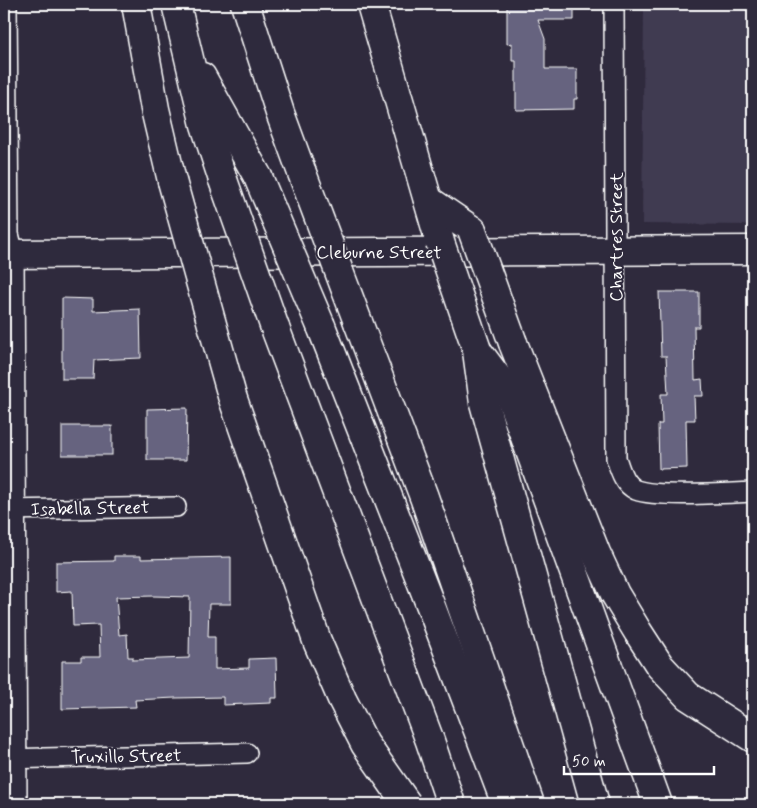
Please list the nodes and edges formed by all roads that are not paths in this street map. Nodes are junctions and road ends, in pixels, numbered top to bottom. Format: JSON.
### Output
{"nodes":[{"id":1,"x":7,"y":4,"type":"edge"},
{"id":2,"x":136,"y":4,"type":"edge"},
{"id":3,"x":176,"y":4,"type":"edge"},
{"id":4,"x":245,"y":4,"type":"edge"},
{"id":5,"x":371,"y":4,"type":"edge"},
{"id":6,"x":614,"y":4,"type":"edge"},
{"id":7,"x":188,"y":52,"type":"junction"},
{"id":8,"x":428,"y":200,"type":"junction"},
{"id":9,"x":753,"y":250,"type":"edge"},
{"id":10,"x":617,"y":251,"type":"junction"},
{"id":11,"x":9,"y":254,"type":"edge"},
{"id":12,"x":477,"y":350,"type":"junction"},
{"id":13,"x":753,"y":492,"type":"edge"},
{"id":14,"x":176,"y":507,"type":"dead end"},
{"id":15,"x":10,"y":510,"type":"edge"},
{"id":16,"x":472,"y":716,"type":"junction"},
{"id":17,"x":753,"y":738,"type":"edge"},
{"id":18,"x":247,"y":753,"type":"dead end"},
{"id":19,"x":10,"y":759,"type":"edge"},
{"id":20,"x":17,"y":804,"type":"edge"},
{"id":21,"x":407,"y":804,"type":"edge"},
{"id":22,"x":451,"y":804,"type":"edge"},
{"id":23,"x":498,"y":804,"type":"edge"},
{"id":24,"x":506,"y":804,"type":"edge"},
{"id":25,"x":530,"y":804,"type":"edge"},
{"id":26,"x":595,"y":804,"type":"edge"},
{"id":27,"x":658,"y":804,"type":"edge"}],
"edges":[{"from":1,"to":11,"type":"street"},
{"from":2,"to":21,"type":"main road","bridge":true},
{"from":3,"to":7,"type":"main road"},
{"from":4,"to":25,"type":"main road","bridge":true},
{"from":5,"to":8,"type":"main road"},
{"from":6,"to":10,"type":"street","name":"Chartres Street"},
{"from":7,"to":16,"type":"main road","bridge":true},
{"from":7,"to":22,"type":"main road","bridge":true},
{"from":8,"to":12,"type":"main road","bridge":true},
{"from":8,"to":17,"type":"main road","bridge":true},
{"from":9,"to":10,"type":"main road","name":"Cleburne Street"},
{"from":10,"to":11,"type":"main road","name":"Cleburne Street"},
{"from":10,"to":13,"type":"street","name":"Chartres Street"},
{"from":11,"to":15,"type":"street"},
{"from":12,"to":26,"type":"main road"},
{"from":12,"to":27,"type":"main road"},
{"from":14,"to":15,"type":"street","name":"Isabella Street"},
{"from":15,"to":19,"type":"street"},
{"from":16,"to":23,"type":"main road"},
{"from":16,"to":24,"type":"main road"},
{"from":18,"to":19,"type":"street","name":"Truxillo Street"},
{"from":19,"to":20,"type":"street"}]}
